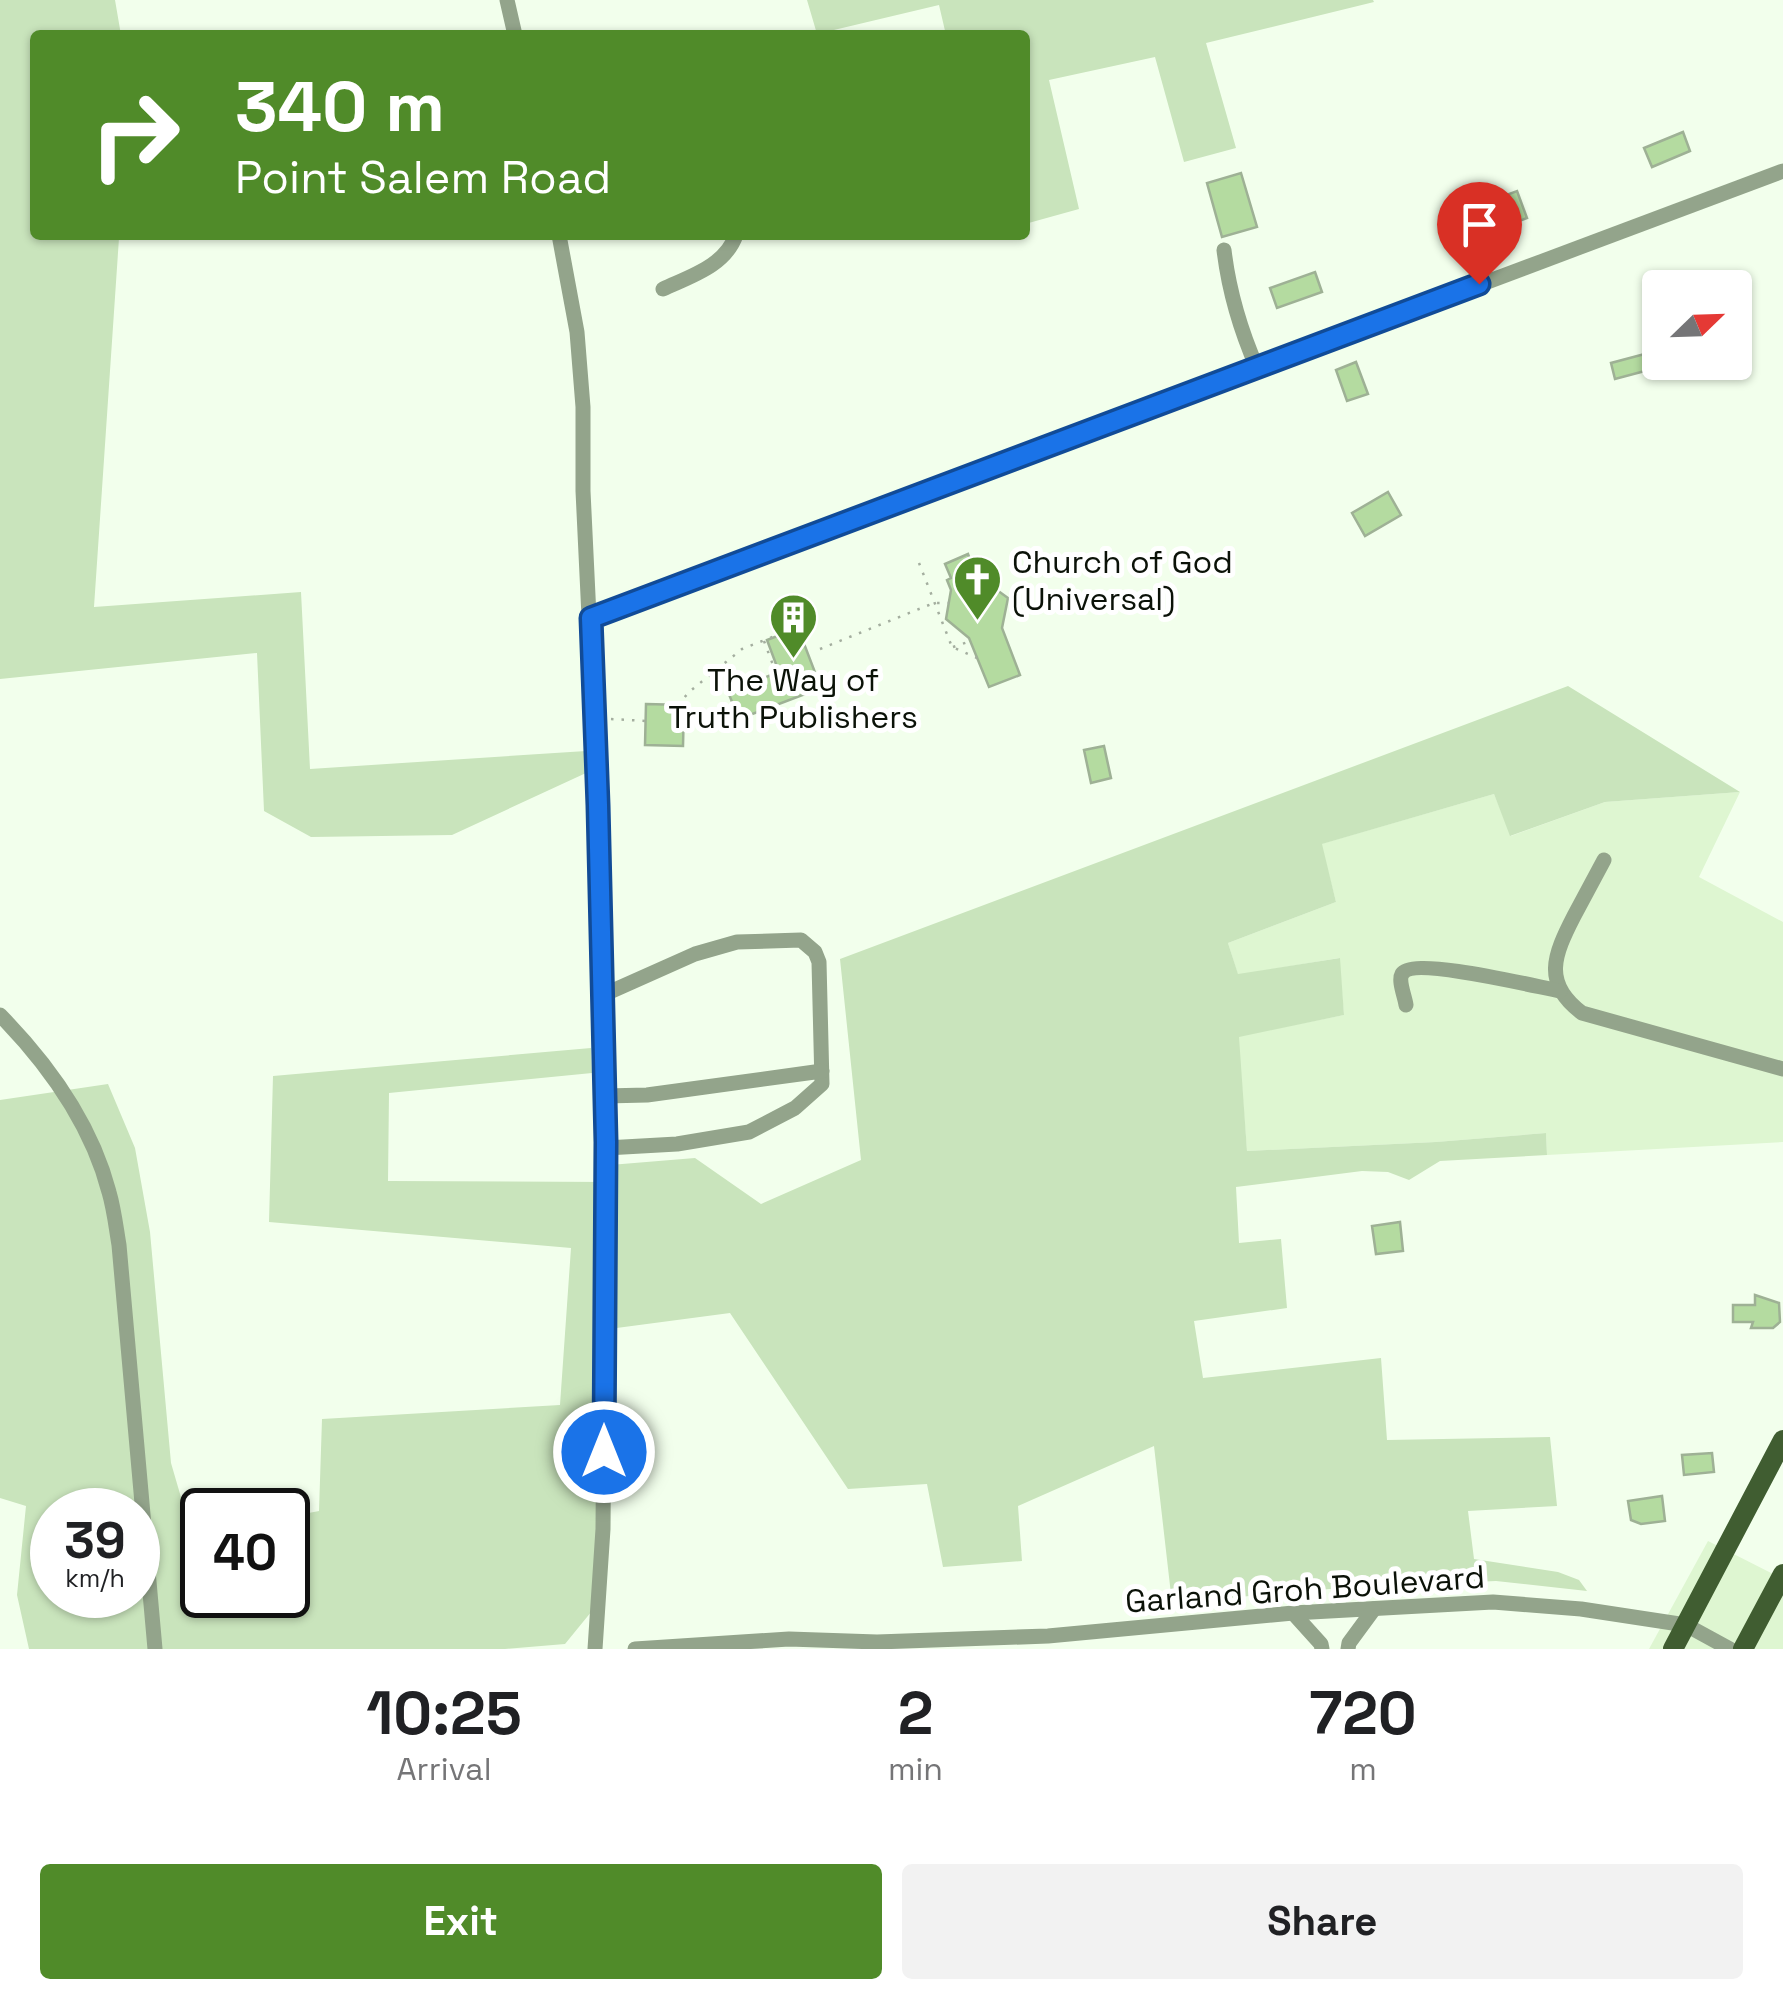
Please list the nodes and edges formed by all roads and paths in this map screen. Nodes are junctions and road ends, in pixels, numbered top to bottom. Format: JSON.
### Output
{"nodes":[{"id":1,"x":507,"y":0,"type":"edge"},
{"id":2,"x":513,"y":30,"type":"edge"},
{"id":3,"x":1783,"y":171,"type":"edge"},
{"id":4,"x":560,"y":240,"type":"edge"},
{"id":5,"x":734,"y":240,"type":"edge"},
{"id":6,"x":1224,"y":250,"type":"dead end"},
{"id":7,"x":664,"y":288,"type":"dead end"},
{"id":8,"x":1258,"y":368,"type":"junction"},
{"id":9,"x":920,"y":563,"type":"dead end"},
{"id":10,"x":949,"y":602,"type":"dead end"},
{"id":11,"x":934,"y":603,"type":"junction"},
{"id":12,"x":591,"y":618,"type":"junction"},
{"id":13,"x":810,"y":622,"type":"dead end"},
{"id":14,"x":764,"y":640,"type":"junction"},
{"id":15,"x":971,"y":642,"type":"dead end"},
{"id":16,"x":952,"y":647,"type":"junction"},
{"id":17,"x":820,"y":649,"type":"dead end"},
{"id":18,"x":977,"y":658,"type":"dead end"},
{"id":19,"x":778,"y":681,"type":"dead end"},
{"id":20,"x":678,"y":705,"type":"dead end"},
{"id":21,"x":595,"y":719,"type":"junction"},
{"id":22,"x":646,"y":721,"type":"dead end"},
{"id":23,"x":1604,"y":860,"type":"dead end"},
{"id":24,"x":1560,"y":991,"type":"junction"},
{"id":25,"x":603,"y":995,"type":"junction"},
{"id":26,"x":1406,"y":1005,"type":"dead end"},
{"id":27,"x":0,"y":1015,"type":"edge"},
{"id":28,"x":1783,"y":1069,"type":"edge"},
{"id":29,"x":822,"y":1071,"type":"junction"},
{"id":30,"x":605,"y":1096,"type":"junction"},
{"id":31,"x":606,"y":1148,"type":"junction"},
{"id":32,"x":1783,"y":1440,"type":"edge"},
{"id":33,"x":1783,"y":1574,"type":"edge"},
{"id":34,"x":1374,"y":1609,"type":"junction"},
{"id":35,"x":1293,"y":1613,"type":"junction"},
{"id":36,"x":1686,"y":1624,"type":"junction"},
{"id":37,"x":877,"y":1642,"type":"junction"},
{"id":38,"x":1049,"y":1642,"type":"edge"},
{"id":39,"x":155,"y":1649,"type":"edge"},
{"id":40,"x":595,"y":1649,"type":"edge"},
{"id":41,"x":635,"y":1649,"type":"edge"},
{"id":42,"x":836,"y":1649,"type":"edge"},
{"id":43,"x":1322,"y":1649,"type":"edge"},
{"id":44,"x":1348,"y":1649,"type":"edge"},
{"id":45,"x":1673,"y":1649,"type":"edge"},
{"id":46,"x":1730,"y":1649,"type":"edge"},
{"id":47,"x":1743,"y":1649,"type":"edge"}],
"edges":[{"from":1,"to":2,"type":"street"},
{"from":3,"to":8,"type":"street"},
{"from":4,"to":12,"type":"street"},
{"from":5,"to":7,"type":"street"},
{"from":6,"to":8,"type":"street"},
{"from":8,"to":12,"type":"street"},
{"from":9,"to":11,"type":"path"},
{"from":10,"to":11,"type":"path"},
{"from":11,"to":16,"type":"path"},
{"from":11,"to":17,"type":"path"},
{"from":12,"to":21,"type":"street"},
{"from":13,"to":14,"type":"path"},
{"from":14,"to":19,"type":"path"},
{"from":14,"to":20,"type":"path"},
{"from":15,"to":16,"type":"path"},
{"from":16,"to":18,"type":"path"},
{"from":21,"to":22,"type":"path"},
{"from":21,"to":25,"type":"street"},
{"from":23,"to":24,"type":"street"},
{"from":24,"to":26,"type":"street"},
{"from":24,"to":28,"type":"street"},
{"from":25,"to":29,"type":"street"},
{"from":25,"to":30,"type":"street"},
{"from":27,"to":39,"type":"street"},
{"from":29,"to":30,"type":"street"},
{"from":29,"to":31,"type":"street"},
{"from":30,"to":31,"type":"street"},
{"from":31,"to":40,"type":"street"},
{"from":32,"to":36,"type":"main road"},
{"from":33,"to":47,"type":"main road"},
{"from":34,"to":35,"type":"street","name":"Garland Groh Boulevard"},
{"from":34,"to":36,"type":"street","name":"Garland Groh Boulevard"},
{"from":34,"to":44,"type":"street"},
{"from":35,"to":38,"type":"street","name":"Garland Groh Boulevard"},
{"from":35,"to":43,"type":"street"},
{"from":36,"to":45,"type":"main road"},
{"from":36,"to":46,"type":"street","name":"Garland Groh Boulevard"},
{"from":37,"to":38,"type":"street","name":"Garland Groh Boulevard"},
{"from":37,"to":41,"type":"street","name":"Garland Groh Boulevard"},
{"from":37,"to":42,"type":"street","name":"Garland Groh Boulevard"}]}
